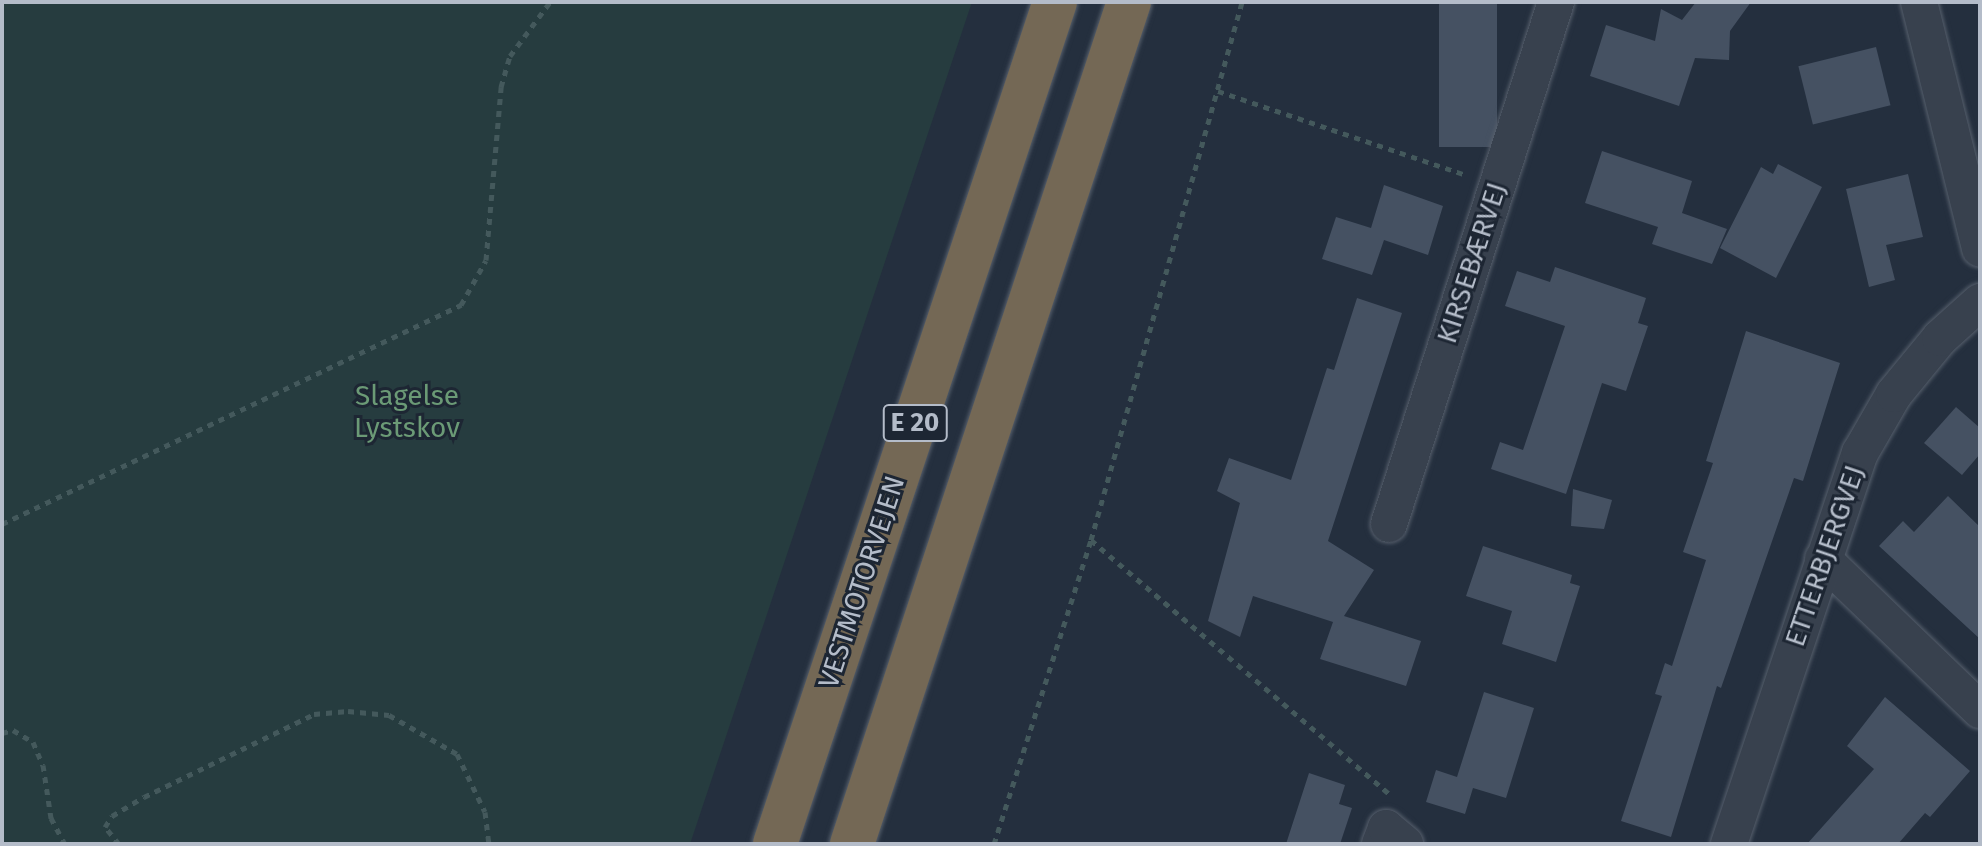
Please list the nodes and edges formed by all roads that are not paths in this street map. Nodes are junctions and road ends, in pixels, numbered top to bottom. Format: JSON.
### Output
{"nodes":[{"id":1,"x":1055,"y":2,"type":"edge"},
{"id":2,"x":1129,"y":2,"type":"edge"},
{"id":3,"x":1556,"y":2,"type":"edge"},
{"id":4,"x":1919,"y":2,"type":"edge"},
{"id":5,"x":1980,"y":249,"type":"edge"},
{"id":6,"x":1980,"y":302,"type":"edge"},
{"id":7,"x":1389,"y":524,"type":"dead end"},
{"id":8,"x":1823,"y":559,"type":"junction"},
{"id":9,"x":1980,"y":710,"type":"edge"},
{"id":10,"x":775,"y":844,"type":"edge"},
{"id":11,"x":852,"y":844,"type":"edge"},
{"id":12,"x":1729,"y":844,"type":"edge"}],
"edges":[{"from":1,"to":10,"type":"highway","name":"VESTMOTORVEJEN","number":"E 20"},
{"from":2,"to":11,"type":"highway","number":"E 20"},
{"from":3,"to":7,"type":"street","name":"KIRSEBÆRVEJ"},
{"from":4,"to":5,"type":"street"},
{"from":6,"to":8,"type":"street","name":"ETTERBJERGVEJ"},
{"from":8,"to":9,"type":"street"},
{"from":8,"to":12,"type":"street","name":"ETTERBJERGVEJ"}]}
